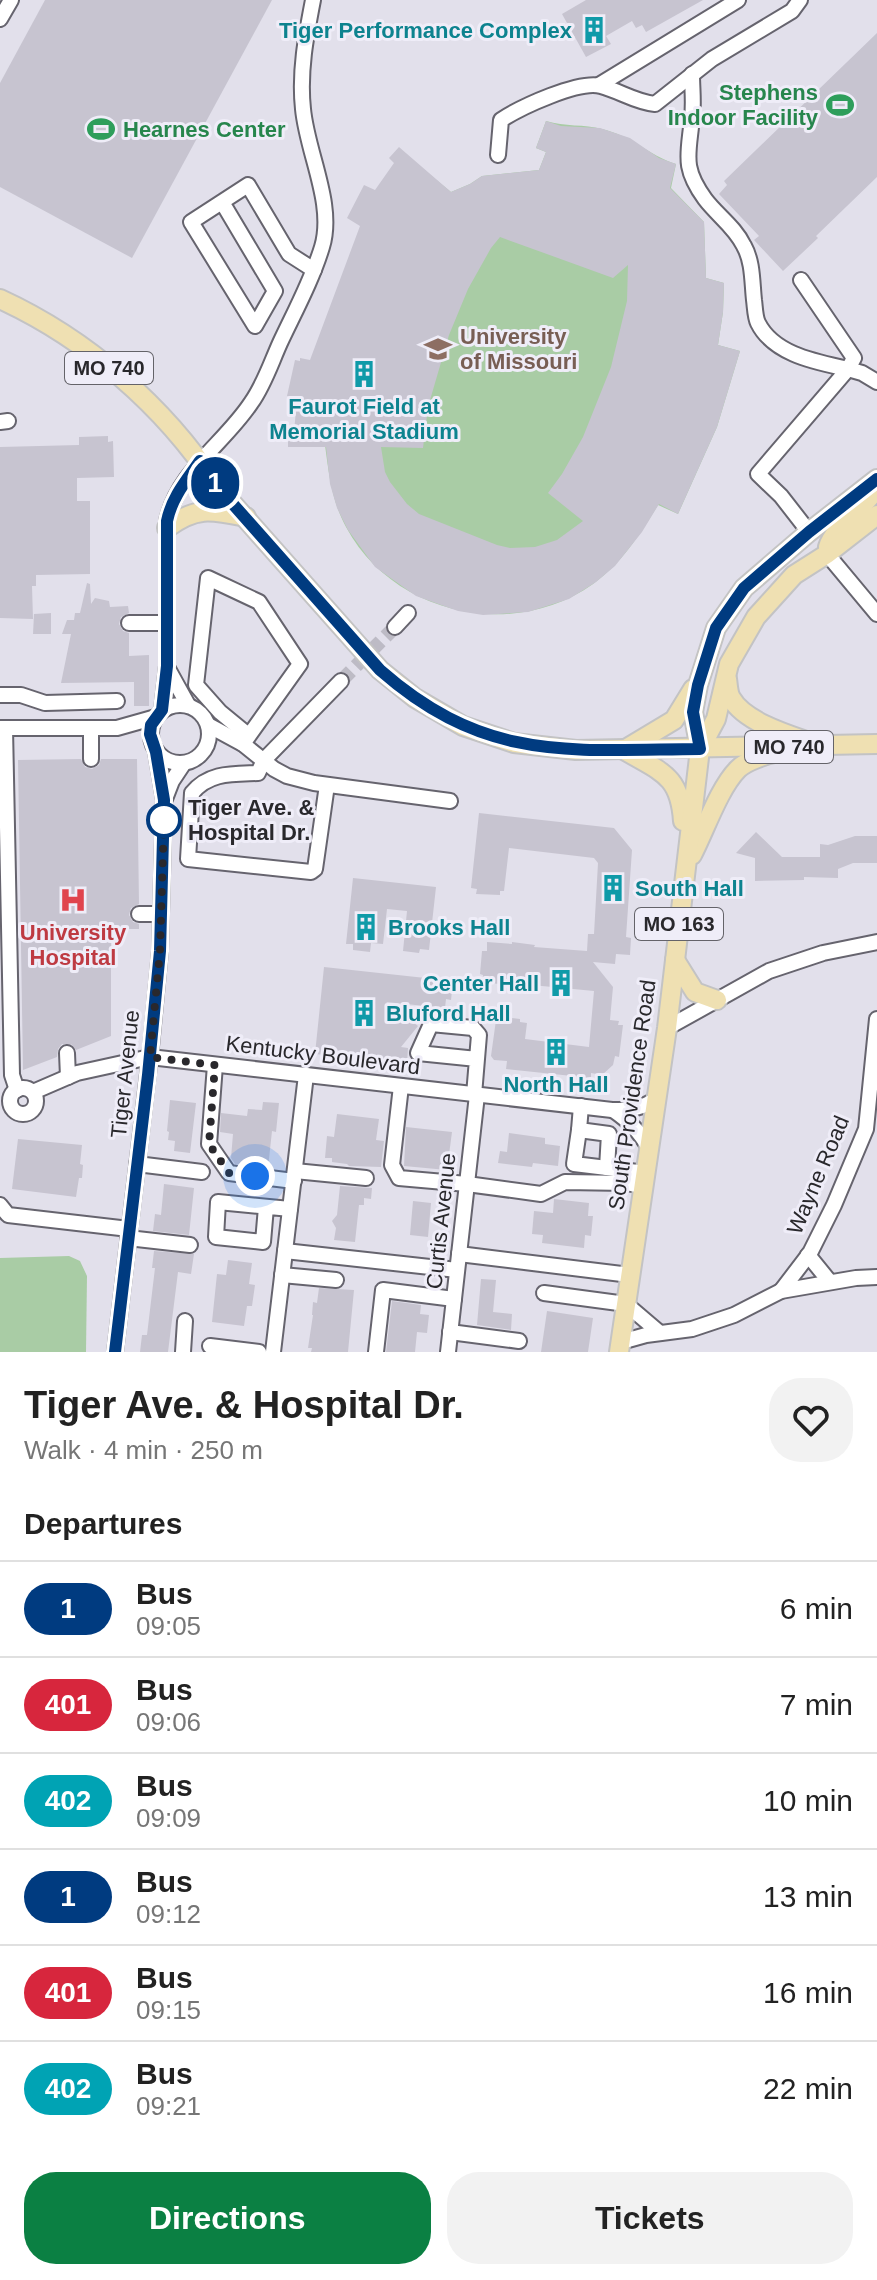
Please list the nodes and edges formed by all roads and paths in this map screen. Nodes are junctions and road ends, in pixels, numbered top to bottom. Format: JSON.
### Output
{"nodes":[{"id":1,"x":11,"y":0,"type":"edge"},
{"id":2,"x":313,"y":0,"type":"edge"},
{"id":3,"x":800,"y":0,"type":"edge"},
{"id":4,"x":733,"y":1,"type":"edge"},
{"id":5,"x":0,"y":19,"type":"edge"},
{"id":6,"x":692,"y":74,"type":"junction"},
{"id":7,"x":599,"y":85,"type":"junction"},
{"id":8,"x":498,"y":155,"type":"dead end"},
{"id":9,"x":222,"y":202,"type":"junction"},
{"id":10,"x":314,"y":270,"type":"junction"},
{"id":11,"x":801,"y":280,"type":"dead end"},
{"id":12,"x":0,"y":299,"type":"edge"},
{"id":13,"x":848,"y":369,"type":"junction"},
{"id":14,"x":877,"y":382,"type":"edge"},
{"id":15,"x":200,"y":461,"type":"junction"},
{"id":16,"x":877,"y":479,"type":"edge"},
{"id":17,"x":877,"y":488,"type":"edge"},
{"id":18,"x":877,"y":515,"type":"edge"},
{"id":19,"x":246,"y":517,"type":"junction"},
{"id":20,"x":167,"y":528,"type":"junction"},
{"id":21,"x":809,"y":532,"type":"junction"},
{"id":22,"x":827,"y":554,"type":"junction"},
{"id":23,"x":875,"y":608,"type":"edge"},
{"id":24,"x":408,"y":613,"type":"dead end"},
{"id":25,"x":129,"y":623,"type":"dead end"},
{"id":26,"x":166,"y":623,"type":"junction"},
{"id":27,"x":395,"y":627,"type":"tunnel mouth"},
{"id":28,"x":167,"y":666,"type":"junction"},
{"id":29,"x":703,"y":670,"type":"junction"},
{"id":30,"x":726,"y":675,"type":"junction"},
{"id":31,"x":341,"y":681,"type":"tunnel mouth"},
{"id":32,"x":0,"y":695,"type":"edge"},
{"id":33,"x":117,"y":701,"type":"dead end"},
{"id":34,"x":188,"y":705,"type":"junction"},
{"id":35,"x":159,"y":714,"type":"junction"},
{"id":36,"x":208,"y":725,"type":"junction"},
{"id":37,"x":3,"y":728,"type":"edge"},
{"id":38,"x":91,"y":728,"type":"junction"},
{"id":39,"x":117,"y":728,"type":"junction"},
{"id":40,"x":243,"y":740,"type":"junction"},
{"id":41,"x":877,"y":744,"type":"edge"},
{"id":42,"x":819,"y":746,"type":"junction"},
{"id":43,"x":154,"y":748,"type":"junction"},
{"id":44,"x":700,"y":749,"type":"junction"},
{"id":45,"x":624,"y":750,"type":"junction"},
{"id":46,"x":202,"y":754,"type":"junction"},
{"id":47,"x":91,"y":759,"type":"dead end"},
{"id":48,"x":264,"y":760,"type":"junction"},
{"id":49,"x":184,"y":763,"type":"junction"},
{"id":50,"x":327,"y":785,"type":"junction"},
{"id":51,"x":164,"y":800,"type":"junction"},
{"id":52,"x":450,"y":801,"type":"dead end"},
{"id":53,"x":687,"y":864,"type":"junction"},
{"id":54,"x":4,"y":897,"type":"edge"},
{"id":55,"x":139,"y":914,"type":"dead end"},
{"id":56,"x":161,"y":914,"type":"junction"},
{"id":57,"x":10,"y":922,"type":"edge"},
{"id":58,"x":877,"y":942,"type":"edge"},
{"id":59,"x":675,"y":960,"type":"junction"},
{"id":60,"x":5,"y":961,"type":"edge"},
{"id":61,"x":717,"y":1000,"type":"junction"},
{"id":62,"x":877,"y":1019,"type":"edge"},
{"id":63,"x":667,"y":1028,"type":"junction"},
{"id":64,"x":6,"y":1044,"type":"edge"},
{"id":65,"x":67,"y":1053,"type":"dead end"},
{"id":66,"x":150,"y":1057,"type":"junction"},
{"id":67,"x":477,"y":1059,"type":"dead end"},
{"id":68,"x":215,"y":1065,"type":"junction"},
{"id":69,"x":306,"y":1075,"type":"junction"},
{"id":70,"x":68,"y":1077,"type":"junction"},
{"id":71,"x":401,"y":1086,"type":"junction"},
{"id":72,"x":17,"y":1090,"type":"junction"},
{"id":73,"x":33,"y":1092,"type":"junction"},
{"id":74,"x":476,"y":1095,"type":"junction"},
{"id":75,"x":656,"y":1099,"type":"junction"},
{"id":76,"x":581,"y":1106,"type":"junction"},
{"id":77,"x":612,"y":1110,"type":"junction"},
{"id":78,"x":871,"y":1128,"type":"edge"},
{"id":79,"x":579,"y":1130,"type":"junction"},
{"id":80,"x":649,"y":1148,"type":"junction"},
{"id":81,"x":137,"y":1164,"type":"junction"},
{"id":82,"x":607,"y":1168,"type":"junction"},
{"id":83,"x":202,"y":1172,"type":"dead end"},
{"id":84,"x":294,"y":1176,"type":"junction"},
{"id":85,"x":366,"y":1178,"type":"dead end"},
{"id":86,"x":644,"y":1180,"type":"junction"},
{"id":87,"x":467,"y":1184,"type":"junction"},
{"id":88,"x":0,"y":1205,"type":"edge"},
{"id":89,"x":266,"y":1207,"type":"dead end"},
{"id":90,"x":290,"y":1209,"type":"junction"},
{"id":91,"x":129,"y":1234,"type":"junction"},
{"id":92,"x":190,"y":1245,"type":"dead end"},
{"id":93,"x":285,"y":1251,"type":"junction"},
{"id":94,"x":459,"y":1254,"type":"junction"},
{"id":95,"x":808,"y":1255,"type":"junction"},
{"id":96,"x":457,"y":1270,"type":"junction"},
{"id":97,"x":282,"y":1275,"type":"junction"},
{"id":98,"x":630,"y":1275,"type":"junction"},
{"id":99,"x":877,"y":1277,"type":"edge"},
{"id":100,"x":336,"y":1280,"type":"dead end"},
{"id":101,"x":830,"y":1282,"type":"junction"},
{"id":102,"x":781,"y":1291,"type":"junction"},
{"id":103,"x":544,"y":1293,"type":"dead end"},
{"id":104,"x":454,"y":1299,"type":"junction"},
{"id":105,"x":626,"y":1304,"type":"junction"},
{"id":106,"x":185,"y":1321,"type":"dead end"},
{"id":107,"x":450,"y":1332,"type":"junction"},
{"id":108,"x":660,"y":1333,"type":"junction"},
{"id":109,"x":519,"y":1341,"type":"dead end"},
{"id":110,"x":210,"y":1346,"type":"dead end"},
{"id":111,"x":620,"y":1347,"type":"edge"},
{"id":112,"x":115,"y":1352,"type":"edge"},
{"id":113,"x":183,"y":1352,"type":"edge"},
{"id":114,"x":259,"y":1352,"type":"edge"},
{"id":115,"x":273,"y":1352,"type":"edge"},
{"id":116,"x":376,"y":1352,"type":"edge"},
{"id":117,"x":448,"y":1352,"type":"edge"}],
"edges":[{"from":1,"to":5,"type":"street"},
{"from":2,"to":10,"type":"street"},
{"from":3,"to":6,"type":"street"},
{"from":4,"to":7,"type":"street"},
{"from":6,"to":7,"type":"street"},
{"from":6,"to":13,"type":"street"},
{"from":7,"to":8,"type":"street"},
{"from":9,"to":9,"type":"street"},
{"from":9,"to":10,"type":"street"},
{"from":10,"to":15,"type":"street"},
{"from":11,"to":13,"type":"street"},
{"from":12,"to":15,"type":"main road","number":"MO 740"},
{"from":13,"to":14,"type":"street"},
{"from":13,"to":21,"type":"street"},
{"from":15,"to":19,"type":"main road","number":"MO 740"},
{"from":15,"to":20,"type":"street"},
{"from":16,"to":21,"type":"main road","name":"South Providence Road","number":"MO 163"},
{"from":17,"to":22,"type":"main road"},
{"from":18,"to":22,"type":"main road","name":"South Providence Road","number":"MO 163"},
{"from":19,"to":20,"type":"main road"},
{"from":19,"to":45,"type":"main road","number":"MO 740"},
{"from":20,"to":26,"type":"street"},
{"from":21,"to":29,"type":"main road","name":"South Providence Road","number":"MO 163"},
{"from":22,"to":23,"type":"street"},
{"from":22,"to":30,"type":"main road","name":"South Providence Road","number":"MO 163"},
{"from":24,"to":27,"type":"street"},
{"from":25,"to":26,"type":"street"},
{"from":26,"to":28,"type":"street"},
{"from":28,"to":34,"type":"street"},
{"from":28,"to":35,"type":"street"},
{"from":29,"to":44,"type":"main road","name":"South Providence Road","number":"MO 163"},
{"from":29,"to":45,"type":"main road"},
{"from":30,"to":42,"type":"main road"},
{"from":30,"to":44,"type":"main road","name":"South Providence Road","number":"MO 163"},
{"from":31,"to":48,"type":"street"},
{"from":32,"to":33,"type":"street"},
{"from":34,"to":35,"type":"street"},
{"from":34,"to":36,"type":"street"},
{"from":35,"to":39,"type":"street"},
{"from":35,"to":43,"type":"street"},
{"from":36,"to":40,"type":"street"},
{"from":36,"to":46,"type":"street"},
{"from":37,"to":38,"type":"street"},
{"from":37,"to":54,"type":"street"},
{"from":38,"to":39,"type":"street"},
{"from":38,"to":47,"type":"street"},
{"from":39,"to":43,"type":"street"},
{"from":40,"to":40,"type":"street"},
{"from":40,"to":46,"type":"street"},
{"from":40,"to":48,"type":"street"},
{"from":41,"to":42,"type":"main road","number":"MO 740"},
{"from":42,"to":44,"type":"main road","number":"MO 740"},
{"from":42,"to":53,"type":"main road"},
{"from":43,"to":49,"type":"street"},
{"from":43,"to":51,"type":"street","name":"Tiger Avenue"},
{"from":44,"to":45,"type":"main road","number":"MO 740"},
{"from":44,"to":53,"type":"main road","name":"South Providence Road","number":"MO 163"},
{"from":45,"to":53,"type":"main road"},
{"from":46,"to":49,"type":"street"},
{"from":48,"to":50,"type":"street"},
{"from":48,"to":50,"type":"street"},
{"from":49,"to":51,"type":"street","name":"Tiger Avenue"},
{"from":50,"to":52,"type":"street"},
{"from":51,"to":56,"type":"street","name":"Tiger Avenue"},
{"from":53,"to":59,"type":"main road","name":"South Providence Road","number":"MO 163"},
{"from":54,"to":57,"type":"street"},
{"from":55,"to":56,"type":"street"},
{"from":56,"to":66,"type":"street","name":"Tiger Avenue"},
{"from":57,"to":60,"type":"street"},
{"from":58,"to":61,"type":"street"},
{"from":59,"to":61,"type":"main road"},
{"from":59,"to":63,"type":"main road","name":"South Providence Road","number":"MO 163"},
{"from":60,"to":64,"type":"street"},
{"from":61,"to":63,"type":"street"},
{"from":62,"to":78,"type":"street","name":"Wayne Road"},
{"from":63,"to":75,"type":"main road","name":"South Providence Road","number":"MO 163"},
{"from":64,"to":72,"type":"street"},
{"from":65,"to":70,"type":"street"},
{"from":66,"to":68,"type":"street","name":"Kentucky Boulevard"},
{"from":66,"to":70,"type":"street","name":"Kentucky Boulevard"},
{"from":66,"to":81,"type":"street","name":"Tiger Avenue"},
{"from":67,"to":74,"type":"street","name":"Curtis Avenue"},
{"from":68,"to":69,"type":"street","name":"Kentucky Boulevard"},
{"from":68,"to":84,"type":"street"},
{"from":69,"to":71,"type":"street","name":"Kentucky Boulevard"},
{"from":69,"to":84,"type":"street"},
{"from":70,"to":73,"type":"street","name":"Kentucky Boulevard"},
{"from":71,"to":74,"type":"street","name":"Kentucky Boulevard"},
{"from":71,"to":87,"type":"street"},
{"from":72,"to":73,"type":"street"},
{"from":72,"to":73,"type":"street"},
{"from":74,"to":76,"type":"street","name":"Kentucky Boulevard"},
{"from":74,"to":87,"type":"street","name":"Curtis Avenue"},
{"from":75,"to":77,"type":"street","name":"Kentucky Boulevard"},
{"from":75,"to":80,"type":"main road","name":"South Providence Road","number":"MO 163"},
{"from":76,"to":77,"type":"street","name":"Kentucky Boulevard"},
{"from":76,"to":79,"type":"street"},
{"from":77,"to":80,"type":"street"},
{"from":78,"to":95,"type":"street","name":"Wayne Road"},
{"from":79,"to":82,"type":"street"},
{"from":79,"to":82,"type":"street"},
{"from":80,"to":86,"type":"main road","name":"South Providence Road","number":"MO 163"},
{"from":81,"to":83,"type":"street"},
{"from":81,"to":91,"type":"street","name":"Tiger Avenue"},
{"from":82,"to":86,"type":"street"},
{"from":84,"to":85,"type":"street"},
{"from":84,"to":90,"type":"street"},
{"from":86,"to":87,"type":"street"},
{"from":86,"to":98,"type":"main road","name":"South Providence Road","number":"MO 163"},
{"from":87,"to":94,"type":"street","name":"Curtis Avenue"},
{"from":88,"to":91,"type":"street"},
{"from":89,"to":90,"type":"street"},
{"from":90,"to":93,"type":"street"},
{"from":91,"to":92,"type":"street"},
{"from":91,"to":112,"type":"street","name":"Tiger Avenue"},
{"from":93,"to":96,"type":"street"},
{"from":93,"to":97,"type":"street"},
{"from":94,"to":96,"type":"street","name":"Curtis Avenue"},
{"from":94,"to":98,"type":"street"},
{"from":95,"to":101,"type":"street"},
{"from":95,"to":102,"type":"street","name":"Wayne Road"},
{"from":96,"to":104,"type":"street","name":"Curtis Avenue"},
{"from":97,"to":100,"type":"street"},
{"from":97,"to":115,"type":"street"},
{"from":98,"to":105,"type":"main road","name":"South Providence Road","number":"MO 163"},
{"from":99,"to":101,"type":"street"},
{"from":101,"to":102,"type":"street"},
{"from":102,"to":108,"type":"street"},
{"from":103,"to":105,"type":"street"},
{"from":104,"to":107,"type":"street","name":"Curtis Avenue"},
{"from":104,"to":116,"type":"street"},
{"from":105,"to":108,"type":"street"},
{"from":105,"to":111,"type":"main road","name":"South Providence Road","number":"MO 163"},
{"from":106,"to":113,"type":"street"},
{"from":107,"to":109,"type":"street"},
{"from":107,"to":117,"type":"street","name":"Curtis Avenue"},
{"from":108,"to":111,"type":"street"},
{"from":110,"to":114,"type":"street"}]}
